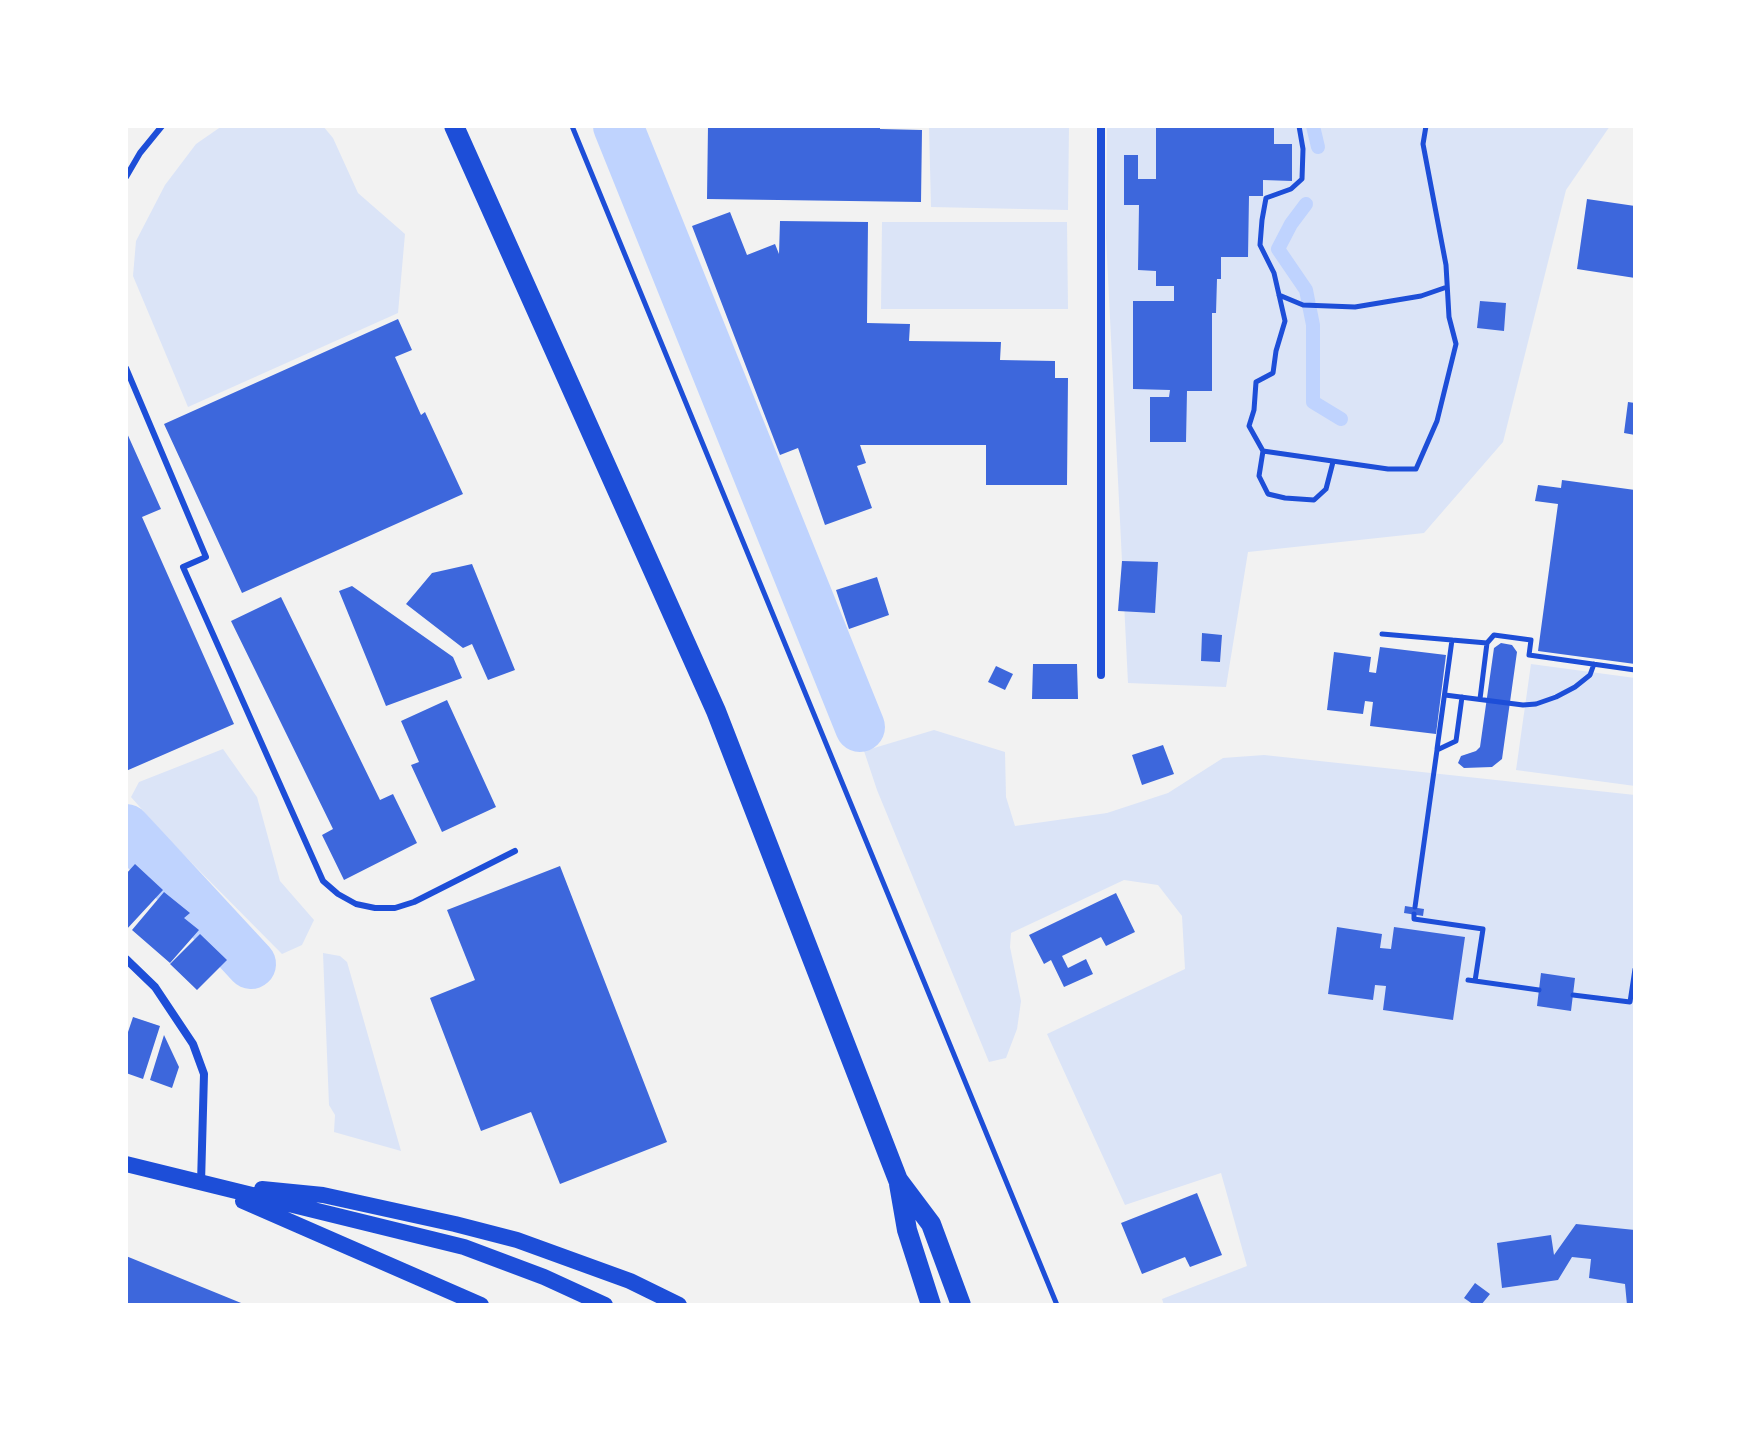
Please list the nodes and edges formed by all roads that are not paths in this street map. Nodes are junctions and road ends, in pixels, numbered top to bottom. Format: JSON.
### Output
{"nodes":[{"id":1,"x":162,"y":126,"type":"edge"},
{"id":2,"x":454,"y":126,"type":"edge"},
{"id":3,"x":1101,"y":126,"type":"edge"},
{"id":4,"x":126,"y":177,"type":"edge"},
{"id":5,"x":126,"y":368,"type":"edge"},
{"id":6,"x":1101,"y":675,"type":"dead end"},
{"id":7,"x":515,"y":851,"type":"dead end"},
{"id":8,"x":126,"y":959,"type":"edge"},
{"id":9,"x":126,"y":1164,"type":"edge"},
{"id":10,"x":898,"y":1180,"type":"junction"},
{"id":11,"x":201,"y":1183,"type":"junction"},
{"id":12,"x":926,"y":1299,"type":"edge"},
{"id":13,"x":481,"y":1305,"type":"edge"},
{"id":14,"x":605,"y":1305,"type":"edge"},
{"id":15,"x":679,"y":1305,"type":"edge"},
{"id":16,"x":961,"y":1305,"type":"edge"}],
"edges":[{"from":1,"to":4,"type":"lane"},
{"from":2,"to":10,"type":"main road"},
{"from":3,"to":6,"type":"street"},
{"from":5,"to":7,"type":"lane"},
{"from":8,"to":11,"type":"street"},
{"from":9,"to":11,"type":"main road"},
{"from":10,"to":12,"type":"main road"},
{"from":10,"to":16,"type":"main road"},
{"from":11,"to":13,"type":"main road"},
{"from":11,"to":14,"type":"main road"},
{"from":11,"to":15,"type":"main road"}]}
